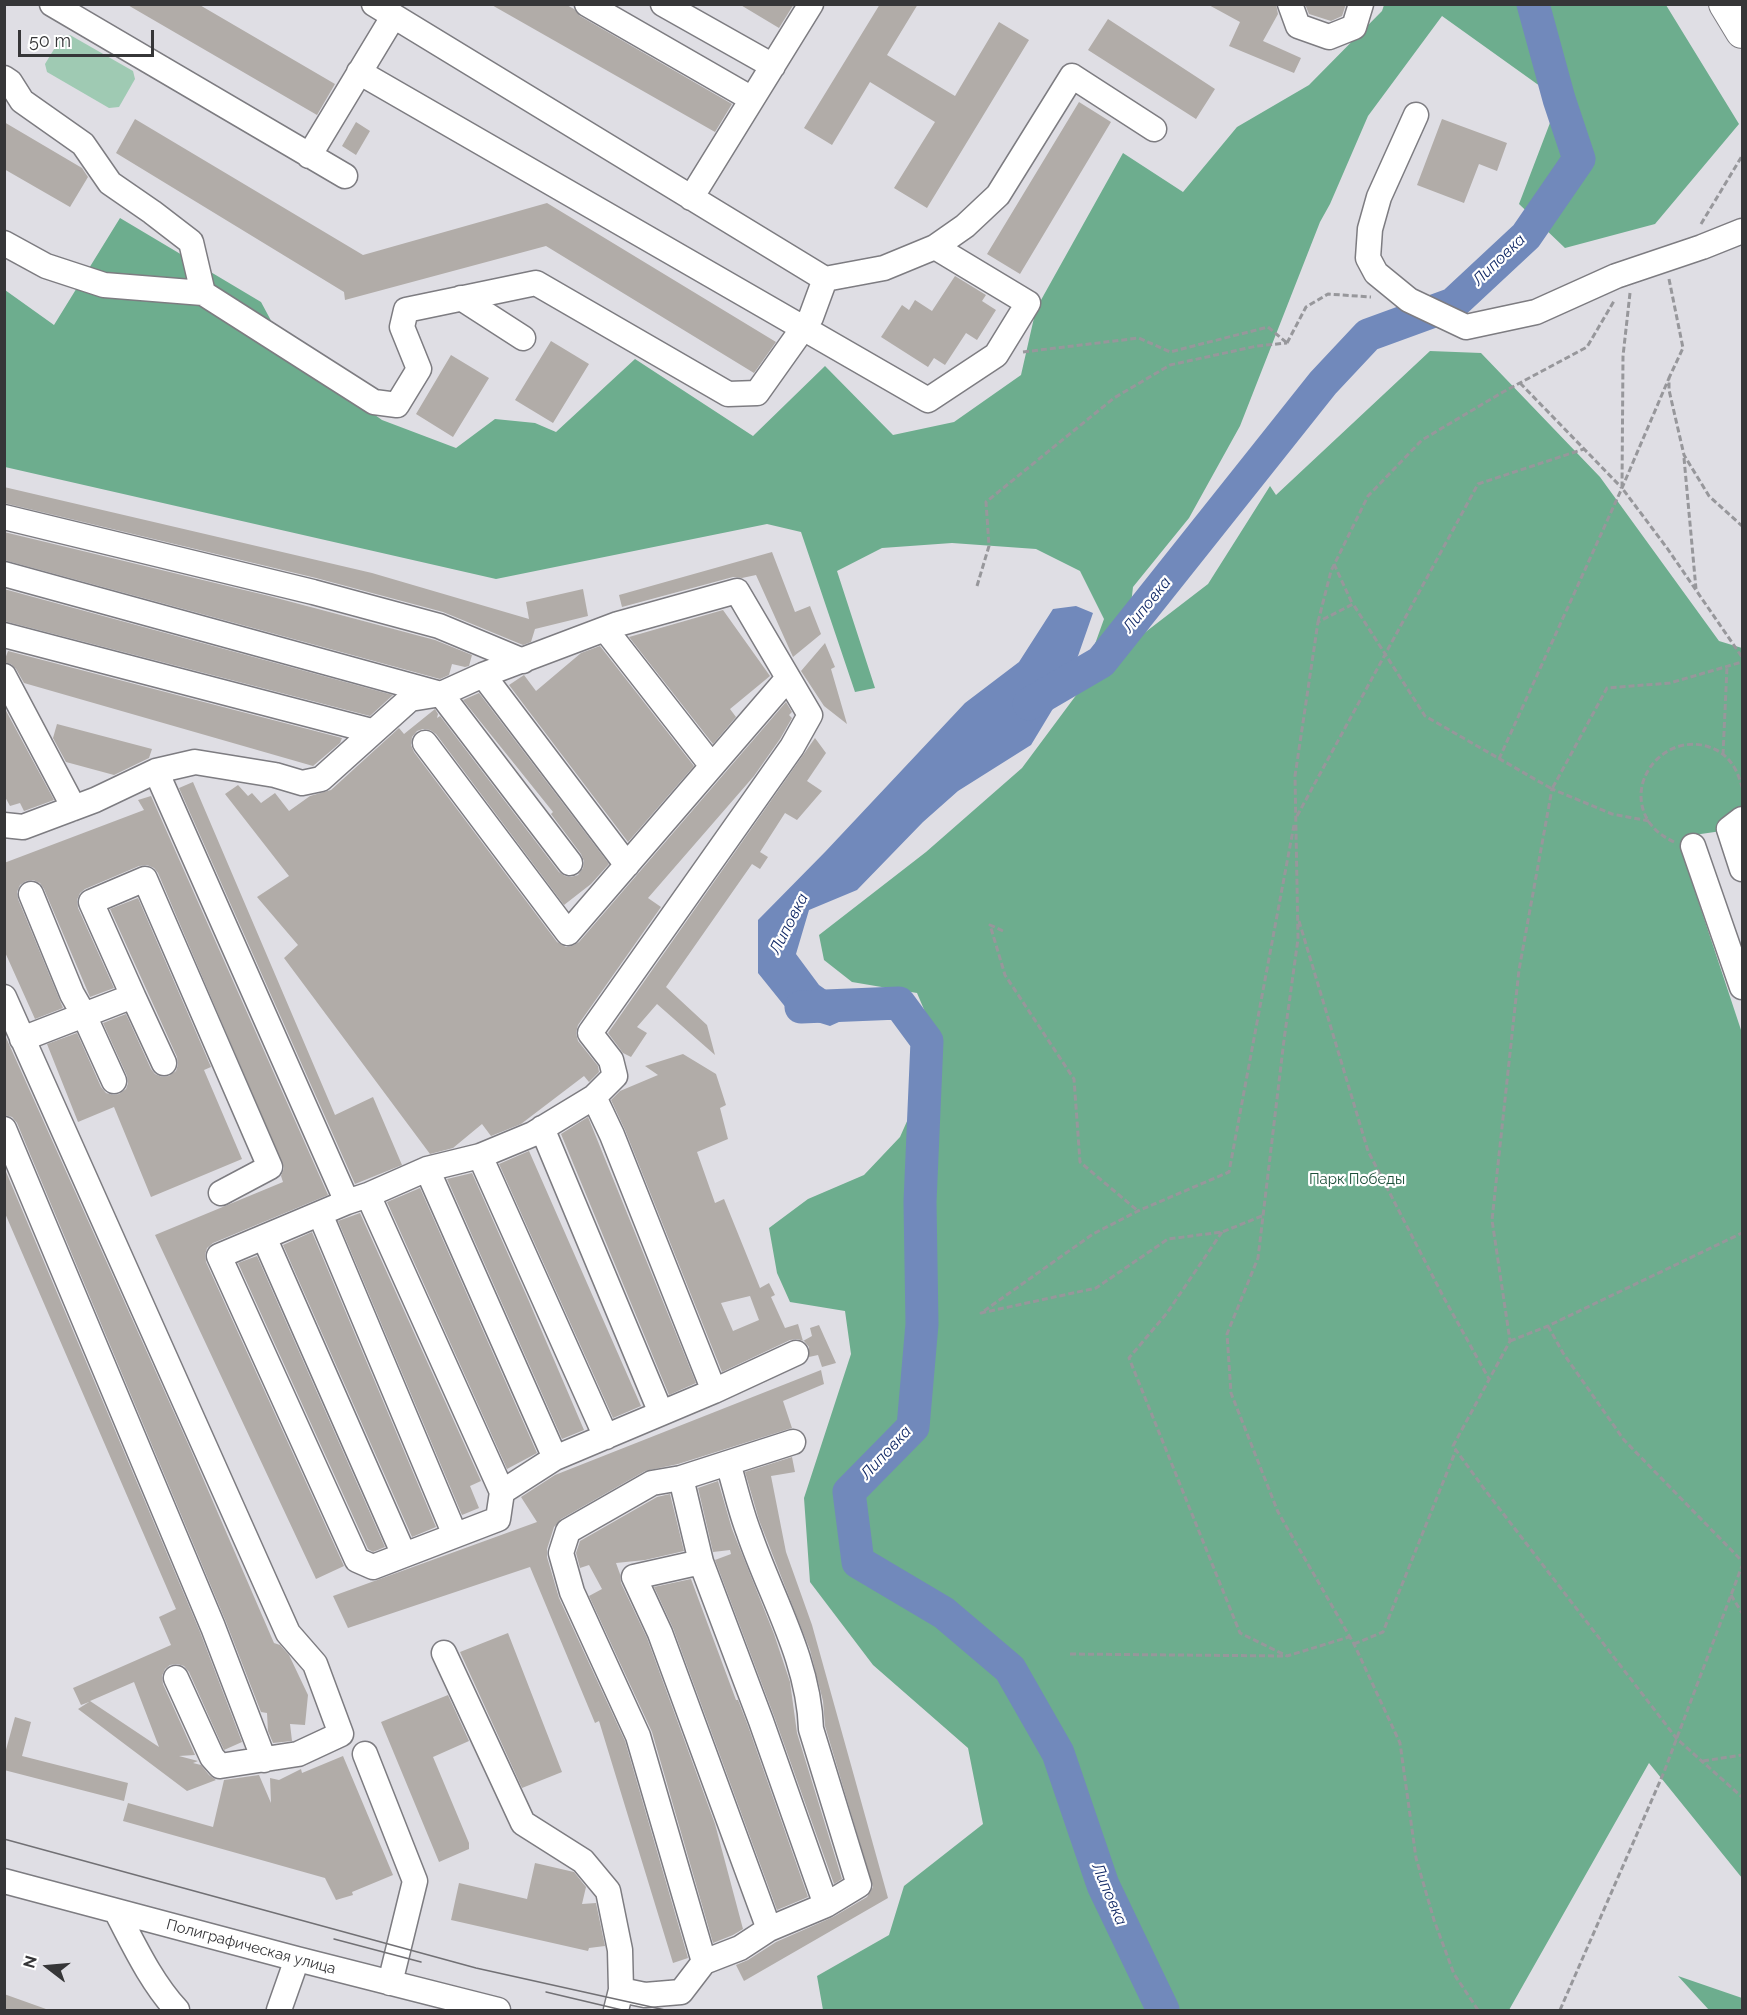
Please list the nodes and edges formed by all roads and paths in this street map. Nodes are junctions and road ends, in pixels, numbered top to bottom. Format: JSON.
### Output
{"nodes":[{"id":1,"x":52,"y":4,"type":"edge"},
{"id":2,"x":663,"y":4,"type":"edge"},
{"id":3,"x":811,"y":4,"type":"edge"},
{"id":4,"x":1290,"y":4,"type":"edge"},
{"id":5,"x":1361,"y":4,"type":"edge"},
{"id":6,"x":1725,"y":4,"type":"edge"},
{"id":7,"x":595,"y":6,"type":"edge"},
{"id":8,"x":384,"y":10,"type":"edge"},
{"id":9,"x":1743,"y":32,"type":"edge"},
{"id":10,"x":773,"y":66,"type":"junction"},
{"id":11,"x":359,"y":72,"type":"junction"},
{"id":12,"x":4,"y":78,"type":"edge"},
{"id":13,"x":752,"y":99,"type":"junction"},
{"id":14,"x":1416,"y":115,"type":"dead end"},
{"id":15,"x":1154,"y":129,"type":"dead end"},
{"id":16,"x":309,"y":156,"type":"junction"},
{"id":17,"x":1743,"y":156,"type":"edge"},
{"id":18,"x":345,"y":177,"type":"dead end"},
{"id":19,"x":691,"y":198,"type":"junction"},
{"id":20,"x":1743,"y":231,"type":"edge"},
{"id":21,"x":4,"y":243,"type":"edge"},
{"id":22,"x":935,"y":247,"type":"junction"},
{"id":23,"x":1674,"y":256,"type":"junction"},
{"id":24,"x":1632,"y":270,"type":"junction"},
{"id":25,"x":825,"y":279,"type":"junction"},
{"id":26,"x":203,"y":293,"type":"junction"},
{"id":27,"x":461,"y":298,"type":"junction"},
{"id":28,"x":1409,"y":300,"type":"junction"},
{"id":29,"x":804,"y":328,"type":"junction"},
{"id":30,"x":523,"y":338,"type":"dead end"},
{"id":31,"x":1287,"y":343,"type":"junction"},
{"id":32,"x":996,"y":355,"type":"junction"},
{"id":33,"x":1669,"y":378,"type":"junction"},
{"id":34,"x":1520,"y":383,"type":"junction"},
{"id":35,"x":1584,"y":450,"type":"junction"},
{"id":36,"x":1684,"y":455,"type":"junction"},
{"id":37,"x":1622,"y":488,"type":"junction"},
{"id":38,"x":4,"y":517,"type":"edge"},
{"id":39,"x":1743,"y":526,"type":"edge"},
{"id":40,"x":1334,"y":564,"type":"junction"},
{"id":41,"x":4,"y":574,"type":"edge"},
{"id":42,"x":977,"y":586,"type":"dead end"},
{"id":43,"x":1696,"y":591,"type":"junction"},
{"id":44,"x":1353,"y":604,"type":"junction"},
{"id":45,"x":1318,"y":622,"type":"junction"},
{"id":46,"x":605,"y":629,"type":"junction"},
{"id":47,"x":4,"y":635,"type":"edge"},
{"id":48,"x":1385,"y":654,"type":"junction"},
{"id":49,"x":1743,"y":657,"type":"edge"},
{"id":50,"x":523,"y":661,"type":"junction"},
{"id":51,"x":1743,"y":662,"type":"edge"},
{"id":52,"x":1726,"y":667,"type":"junction"},
{"id":53,"x":483,"y":675,"type":"junction"},
{"id":54,"x":4,"y":676,"type":"edge"},
{"id":55,"x":788,"y":678,"type":"junction"},
{"id":56,"x":441,"y":694,"type":"junction"},
{"id":57,"x":368,"y":730,"type":"dead end"},
{"id":58,"x":425,"y":742,"type":"dead end"},
{"id":59,"x":1723,"y":755,"type":"junction"},
{"id":60,"x":1498,"y":759,"type":"junction"},
{"id":61,"x":712,"y":766,"type":"junction"},
{"id":62,"x":1743,"y":769,"type":"edge"},
{"id":63,"x":156,"y":771,"type":"junction"},
{"id":64,"x":1739,"y":773,"type":"junction"},
{"id":65,"x":1743,"y":787,"type":"edge"},
{"id":66,"x":1552,"y":789,"type":"junction"},
{"id":67,"x":74,"y":808,"type":"junction"},
{"id":68,"x":1296,"y":818,"type":"junction"},
{"id":69,"x":1743,"y":819,"type":"edge"},
{"id":70,"x":4,"y":825,"type":"edge"},
{"id":71,"x":1693,"y":846,"type":"dead end"},
{"id":72,"x":570,"y":863,"type":"dead end"},
{"id":73,"x":627,"y":865,"type":"junction"},
{"id":74,"x":1743,"y":869,"type":"edge"},
{"id":75,"x":31,"y":894,"type":"dead end"},
{"id":76,"x":1298,"y":917,"type":"junction"},
{"id":77,"x":1003,"y":931,"type":"dead end"},
{"id":78,"x":1743,"y":987,"type":"edge"},
{"id":79,"x":133,"y":996,"type":"junction"},
{"id":80,"x":4,"y":997,"type":"edge"},
{"id":81,"x":84,"y":1015,"type":"junction"},
{"id":82,"x":22,"y":1039,"type":"junction"},
{"id":83,"x":164,"y":1063,"type":"dead end"},
{"id":84,"x":114,"y":1081,"type":"dead end"},
{"id":85,"x":594,"y":1097,"type":"junction"},
{"id":86,"x":542,"y":1128,"type":"junction"},
{"id":87,"x":4,"y":1129,"type":"edge"},
{"id":88,"x":480,"y":1156,"type":"junction"},
{"id":89,"x":427,"y":1169,"type":"junction"},
{"id":90,"x":221,"y":1193,"type":"dead end"},
{"id":91,"x":357,"y":1199,"type":"junction"},
{"id":92,"x":1138,"y":1211,"type":"junction"},
{"id":93,"x":320,"y":1214,"type":"junction"},
{"id":94,"x":1263,"y":1216,"type":"junction"},
{"id":95,"x":1222,"y":1232,"type":"junction"},
{"id":96,"x":1743,"y":1233,"type":"edge"},
{"id":97,"x":264,"y":1237,"type":"junction"},
{"id":98,"x":1548,"y":1326,"type":"junction"},
{"id":99,"x":1510,"y":1341,"type":"junction"},
{"id":100,"x":796,"y":1353,"type":"dead end"},
{"id":101,"x":1489,"y":1379,"type":"junction"},
{"id":102,"x":714,"y":1391,"type":"junction"},
{"id":103,"x":661,"y":1413,"type":"junction"},
{"id":104,"x":606,"y":1437,"type":"junction"},
{"id":105,"x":792,"y":1442,"type":"dead end"},
{"id":106,"x":1456,"y":1450,"type":"junction"},
{"id":107,"x":555,"y":1458,"type":"junction"},
{"id":108,"x":728,"y":1463,"type":"junction"},
{"id":109,"x":681,"y":1478,"type":"junction"},
{"id":110,"x":502,"y":1492,"type":"junction"},
{"id":111,"x":455,"y":1535,"type":"junction"},
{"id":112,"x":404,"y":1555,"type":"junction"},
{"id":113,"x":1743,"y":1561,"type":"edge"},
{"id":114,"x":702,"y":1562,"type":"junction"},
{"id":115,"x":1743,"y":1566,"type":"edge"},
{"id":116,"x":1731,"y":1595,"type":"junction"},
{"id":117,"x":1743,"y":1613,"type":"edge"},
{"id":118,"x":1350,"y":1637,"type":"junction"},
{"id":119,"x":1354,"y":1644,"type":"junction"},
{"id":120,"x":444,"y":1653,"type":"dead end"},
{"id":121,"x":1070,"y":1654,"type":"dead end"},
{"id":122,"x":1287,"y":1656,"type":"junction"},
{"id":123,"x":176,"y":1678,"type":"dead end"},
{"id":124,"x":1677,"y":1739,"type":"junction"},
{"id":125,"x":365,"y":1754,"type":"dead end"},
{"id":126,"x":1743,"y":1755,"type":"edge"},
{"id":127,"x":264,"y":1760,"type":"junction"},
{"id":128,"x":1702,"y":1761,"type":"junction"},
{"id":129,"x":1743,"y":1797,"type":"edge"},
{"id":130,"x":4,"y":1881,"type":"edge"},
{"id":131,"x":826,"y":1905,"type":"junction"},
{"id":132,"x":116,"y":1911,"type":"junction"},
{"id":133,"x":769,"y":1929,"type":"junction"},
{"id":134,"x":297,"y":1959,"type":"junction"},
{"id":135,"x":704,"y":1962,"type":"junction"},
{"id":136,"x":390,"y":1983,"type":"junction"},
{"id":137,"x":619,"y":2000,"type":"edge"},
{"id":138,"x":276,"y":2007,"type":"edge"},
{"id":139,"x":177,"y":2010,"type":"edge"},
{"id":140,"x":498,"y":2010,"type":"edge"},
{"id":141,"x":1478,"y":2010,"type":"edge"},
{"id":142,"x":1560,"y":2010,"type":"edge"}],
"edges":[{"from":1,"to":16,"type":"street"},
{"from":2,"to":10,"type":"street"},
{"from":3,"to":10,"type":"street"},
{"from":4,"to":5,"type":"street"},
{"from":6,"to":9,"type":"main road"},
{"from":7,"to":13,"type":"street"},
{"from":8,"to":11,"type":"street"},
{"from":8,"to":19,"type":"street"},
{"from":10,"to":13,"type":"street"},
{"from":11,"to":16,"type":"street"},
{"from":11,"to":29,"type":"street"},
{"from":12,"to":26,"type":"street"},
{"from":13,"to":19,"type":"street"},
{"from":14,"to":28,"type":"street"},
{"from":15,"to":22,"type":"street"},
{"from":16,"to":18,"type":"street"},
{"from":17,"to":23,"type":"path"},
{"from":19,"to":25,"type":"street"},
{"from":20,"to":23,"type":"street"},
{"from":21,"to":26,"type":"street"},
{"from":22,"to":25,"type":"street"},
{"from":22,"to":32,"type":"street"},
{"from":23,"to":24,"type":"street"},
{"from":23,"to":33,"type":"path"},
{"from":24,"to":28,"type":"street"},
{"from":24,"to":34,"type":"path"},
{"from":24,"to":37,"type":"path"},
{"from":25,"to":29,"type":"street"},
{"from":26,"to":27,"type":"street"},
{"from":27,"to":29,"type":"street"},
{"from":27,"to":30,"type":"street"},
{"from":28,"to":31,"type":"path"},
{"from":29,"to":32,"type":"street"},
{"from":31,"to":32,"type":"path"},
{"from":31,"to":42,"type":"path"},
{"from":33,"to":36,"type":"path"},
{"from":33,"to":37,"type":"path"},
{"from":34,"to":35,"type":"path"},
{"from":34,"to":40,"type":"path"},
{"from":35,"to":37,"type":"path"},
{"from":35,"to":48,"type":"path"},
{"from":36,"to":39,"type":"path"},
{"from":36,"to":43,"type":"path"},
{"from":37,"to":43,"type":"path"},
{"from":37,"to":60,"type":"path"},
{"from":38,"to":50,"type":"street"},
{"from":40,"to":44,"type":"path"},
{"from":40,"to":45,"type":"path"},
{"from":41,"to":56,"type":"street"},
{"from":43,"to":49,"type":"path"},
{"from":44,"to":45,"type":"path"},
{"from":44,"to":48,"type":"path"},
{"from":45,"to":68,"type":"path"},
{"from":46,"to":50,"type":"street"},
{"from":46,"to":55,"type":"street"},
{"from":46,"to":61,"type":"street"},
{"from":47,"to":57,"type":"street"},
{"from":48,"to":60,"type":"path"},
{"from":48,"to":68,"type":"path"},
{"from":50,"to":53,"type":"street"},
{"from":51,"to":52,"type":"path"},
{"from":52,"to":59,"type":"path"},
{"from":52,"to":66,"type":"path"},
{"from":53,"to":56,"type":"street"},
{"from":53,"to":73,"type":"street"},
{"from":54,"to":67,"type":"street"},
{"from":55,"to":61,"type":"street"},
{"from":55,"to":85,"type":"street"},
{"from":56,"to":63,"type":"street"},
{"from":56,"to":72,"type":"street"},
{"from":58,"to":73,"type":"street"},
{"from":59,"to":64,"type":"path"},
{"from":59,"to":66,"type":"path"},
{"from":60,"to":66,"type":"path"},
{"from":61,"to":73,"type":"street"},
{"from":62,"to":64,"type":"path"},
{"from":63,"to":67,"type":"street"},
{"from":63,"to":91,"type":"street"},
{"from":64,"to":65,"type":"path"},
{"from":66,"to":99,"type":"path"},
{"from":67,"to":70,"type":"street"},
{"from":68,"to":76,"type":"path"},
{"from":68,"to":92,"type":"path"},
{"from":69,"to":74,"type":"street"},
{"from":71,"to":78,"type":"street"},
{"from":75,"to":81,"type":"street"},
{"from":76,"to":94,"type":"path"},
{"from":76,"to":101,"type":"path"},
{"from":77,"to":92,"type":"path"},
{"from":79,"to":81,"type":"street"},
{"from":79,"to":83,"type":"street"},
{"from":79,"to":90,"type":"street"},
{"from":80,"to":82,"type":"street"},
{"from":81,"to":82,"type":"street"},
{"from":81,"to":84,"type":"street"},
{"from":82,"to":127,"type":"street"},
{"from":85,"to":86,"type":"street"},
{"from":85,"to":102,"type":"street"},
{"from":86,"to":88,"type":"street"},
{"from":86,"to":103,"type":"street"},
{"from":87,"to":127,"type":"street"},
{"from":88,"to":89,"type":"street"},
{"from":88,"to":104,"type":"street"},
{"from":89,"to":91,"type":"street"},
{"from":89,"to":107,"type":"street"},
{"from":91,"to":93,"type":"street"},
{"from":91,"to":110,"type":"street"},
{"from":92,"to":95,"type":"path"},
{"from":93,"to":97,"type":"street"},
{"from":93,"to":111,"type":"street"},
{"from":94,"to":95,"type":"path"},
{"from":94,"to":118,"type":"path"},
{"from":95,"to":122,"type":"path"},
{"from":96,"to":98,"type":"path"},
{"from":97,"to":112,"type":"street"},
{"from":97,"to":112,"type":"street"},
{"from":98,"to":99,"type":"path"},
{"from":98,"to":113,"type":"path"},
{"from":99,"to":101,"type":"path"},
{"from":100,"to":102,"type":"street"},
{"from":101,"to":106,"type":"path"},
{"from":102,"to":103,"type":"street"},
{"from":103,"to":104,"type":"street"},
{"from":104,"to":107,"type":"street"},
{"from":105,"to":108,"type":"street"},
{"from":106,"to":119,"type":"path"},
{"from":106,"to":124,"type":"path"},
{"from":107,"to":110,"type":"street"},
{"from":108,"to":109,"type":"street"},
{"from":108,"to":131,"type":"street"},
{"from":109,"to":114,"type":"street"},
{"from":109,"to":135,"type":"street"},
{"from":110,"to":111,"type":"street"},
{"from":111,"to":112,"type":"street"},
{"from":114,"to":131,"type":"street"},
{"from":114,"to":133,"type":"street"},
{"from":115,"to":116,"type":"path"},
{"from":116,"to":117,"type":"path"},
{"from":116,"to":124,"type":"path"},
{"from":118,"to":119,"type":"path"},
{"from":118,"to":122,"type":"path"},
{"from":119,"to":141,"type":"path"},
{"from":120,"to":137,"type":"street"},
{"from":121,"to":122,"type":"path"},
{"from":123,"to":127,"type":"street"},
{"from":124,"to":128,"type":"path"},
{"from":124,"to":142,"type":"path"},
{"from":125,"to":136,"type":"street"},
{"from":126,"to":128,"type":"path"},
{"from":128,"to":129,"type":"path"},
{"from":130,"to":132,"type":"street","name":"Полиграфическая улица"},
{"from":131,"to":133,"type":"street"},
{"from":132,"to":134,"type":"street","name":"Полиграфическая улица"},
{"from":132,"to":139,"type":"street"},
{"from":133,"to":135,"type":"street"},
{"from":134,"to":136,"type":"street","name":"Полиграфическая улица"},
{"from":134,"to":138,"type":"street"},
{"from":135,"to":137,"type":"street"},
{"from":136,"to":140,"type":"street","name":"Полиграфическая улица"}]}
